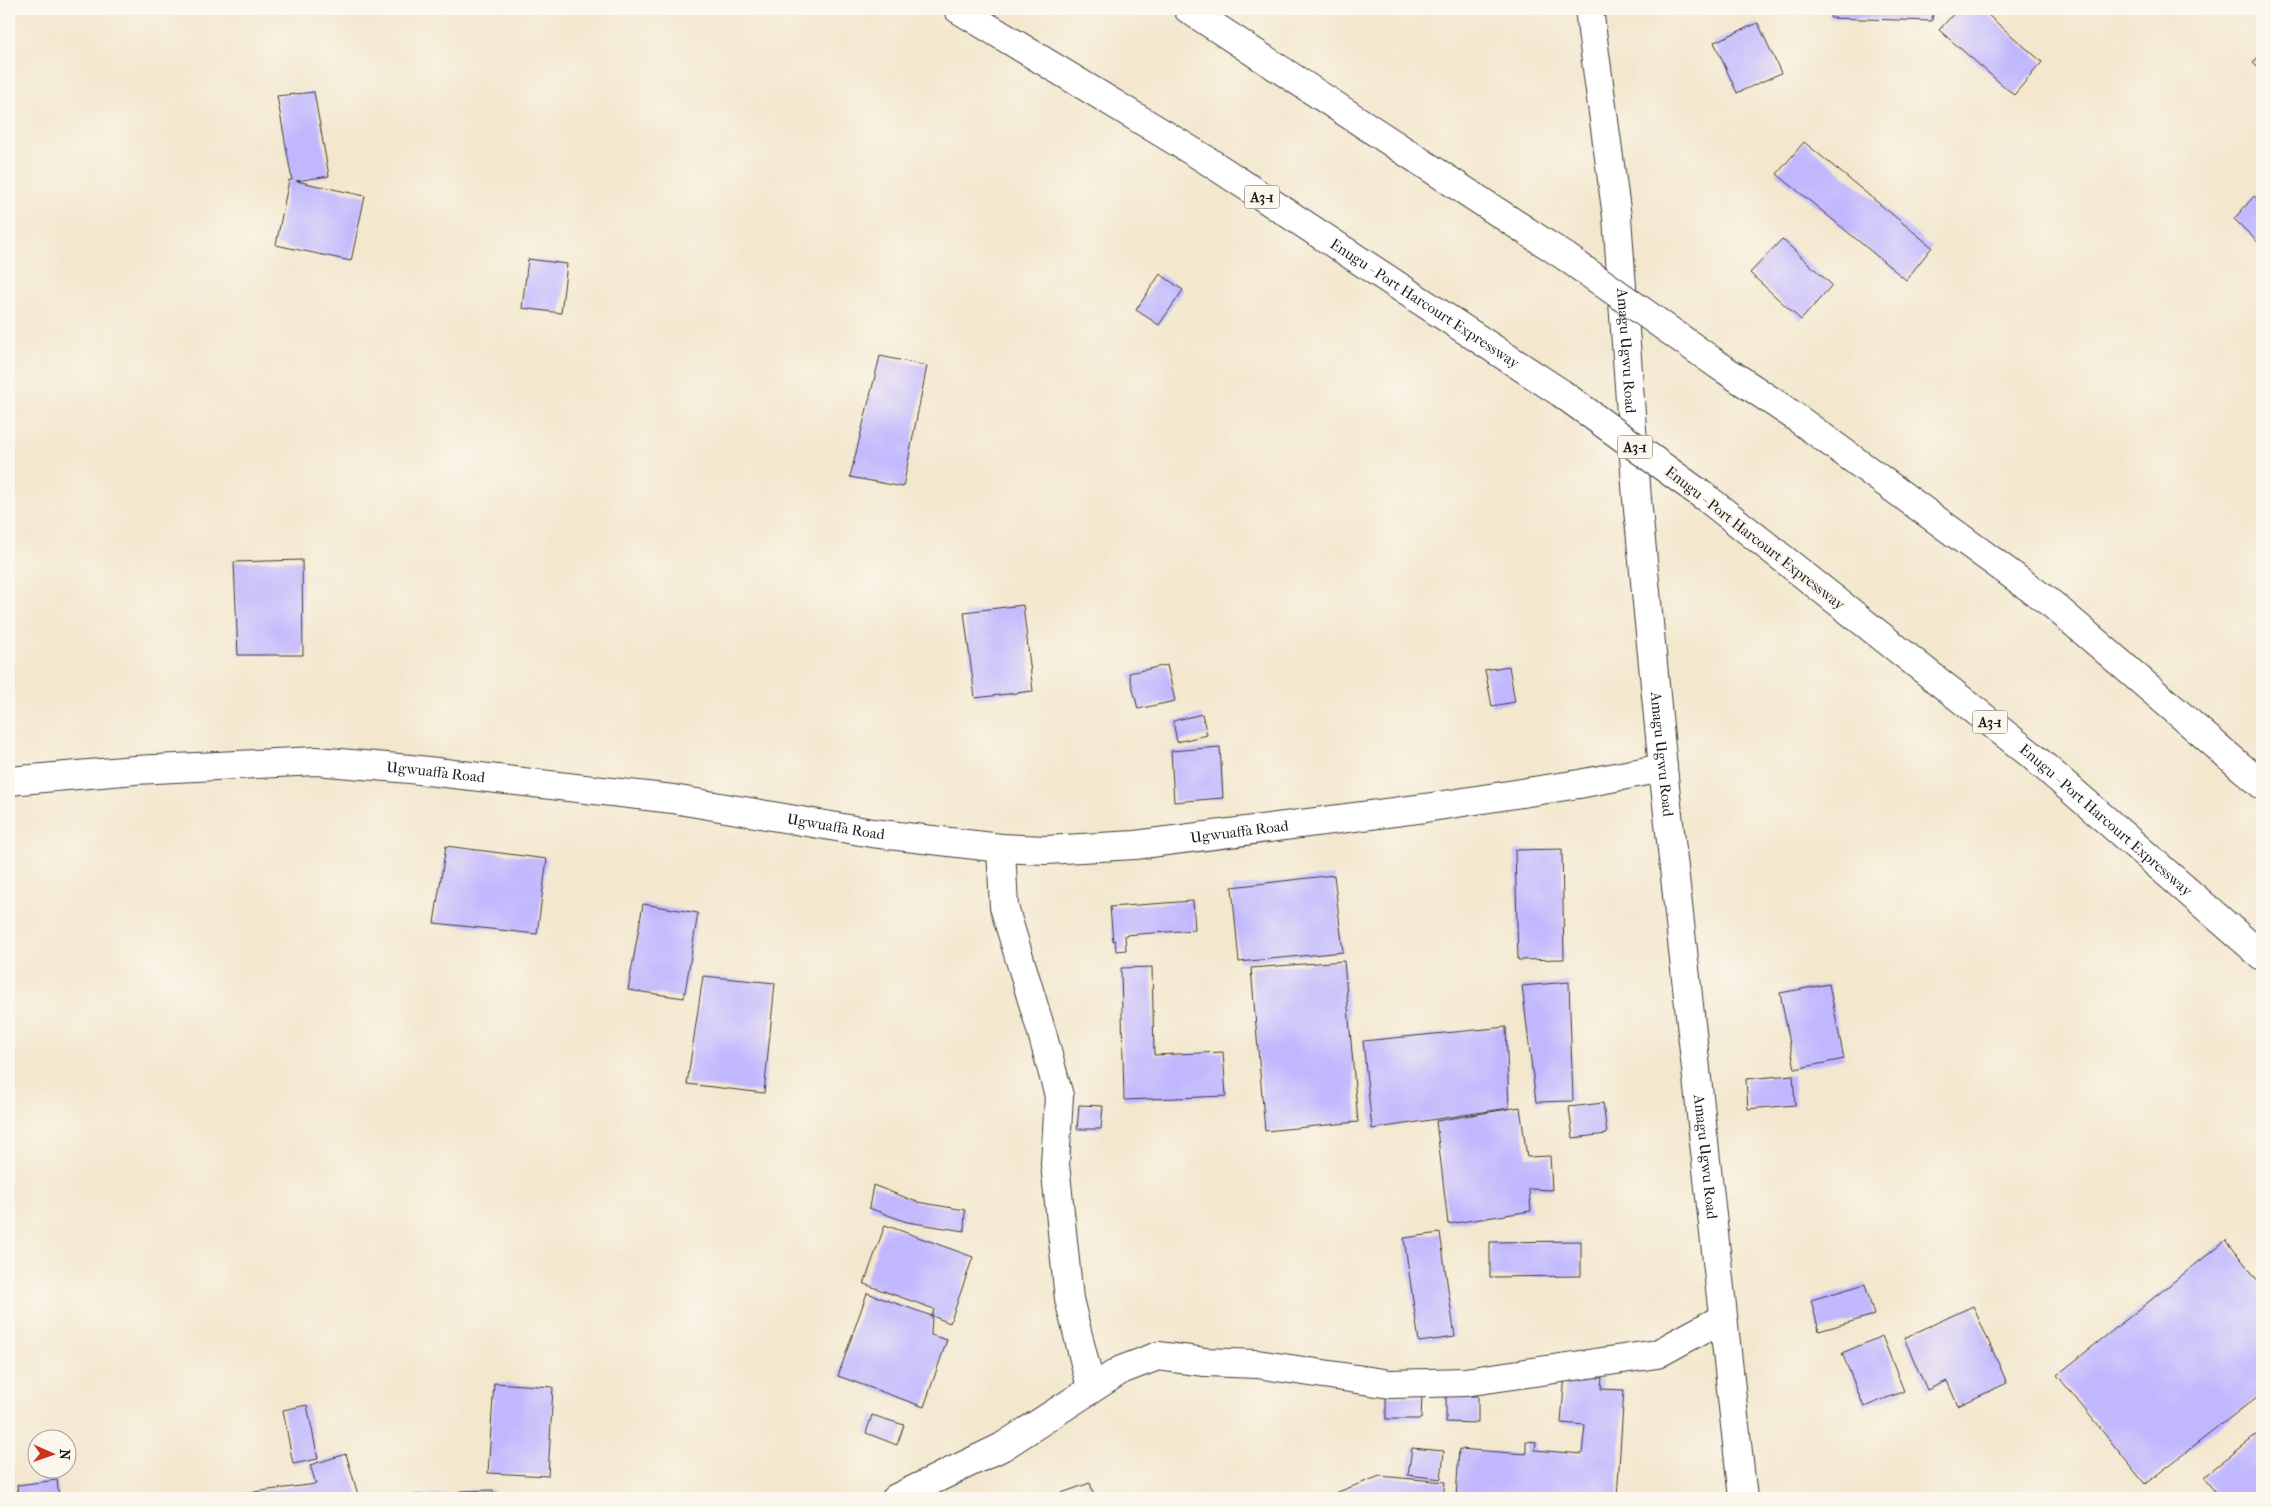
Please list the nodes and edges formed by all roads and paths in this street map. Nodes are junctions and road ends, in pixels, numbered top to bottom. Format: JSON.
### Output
{"nodes":[{"id":1,"x":958,"y":9,"type":"edge"},
{"id":2,"x":1589,"y":9,"type":"edge"},
{"id":3,"x":1197,"y":12,"type":"edge"},
{"id":4,"x":1663,"y":768,"type":"junction"},
{"id":5,"x":9,"y":781,"type":"edge"},
{"id":6,"x":2262,"y":785,"type":"edge"},
{"id":7,"x":1001,"y":848,"type":"junction"},
{"id":8,"x":2262,"y":956,"type":"edge"},
{"id":9,"x":1723,"y":1318,"type":"junction"},
{"id":10,"x":1091,"y":1388,"type":"junction"},
{"id":11,"x":896,"y":1498,"type":"edge"},
{"id":12,"x":1743,"y":1498,"type":"edge"}],
"edges":[{"from":1,"to":8,"type":"main road","name":"Enugu - Port Harcourt Expressway","number":"A3-1","bridge":true},
{"from":2,"to":4,"type":"main road","name":"Amagu Ugwu Road"},
{"from":3,"to":6,"type":"main road","bridge":true},
{"from":4,"to":7,"type":"main road","name":"Ugwuaffa Road"},
{"from":4,"to":9,"type":"main road","name":"Amagu Ugwu Road"},
{"from":5,"to":7,"type":"main road","name":"Ugwuaffa Road"},
{"from":7,"to":10,"type":"main road"},
{"from":9,"to":10,"type":"main road"},
{"from":9,"to":12,"type":"main road","name":"Amagu Ugwu Road"},
{"from":10,"to":11,"type":"main road"}]}
